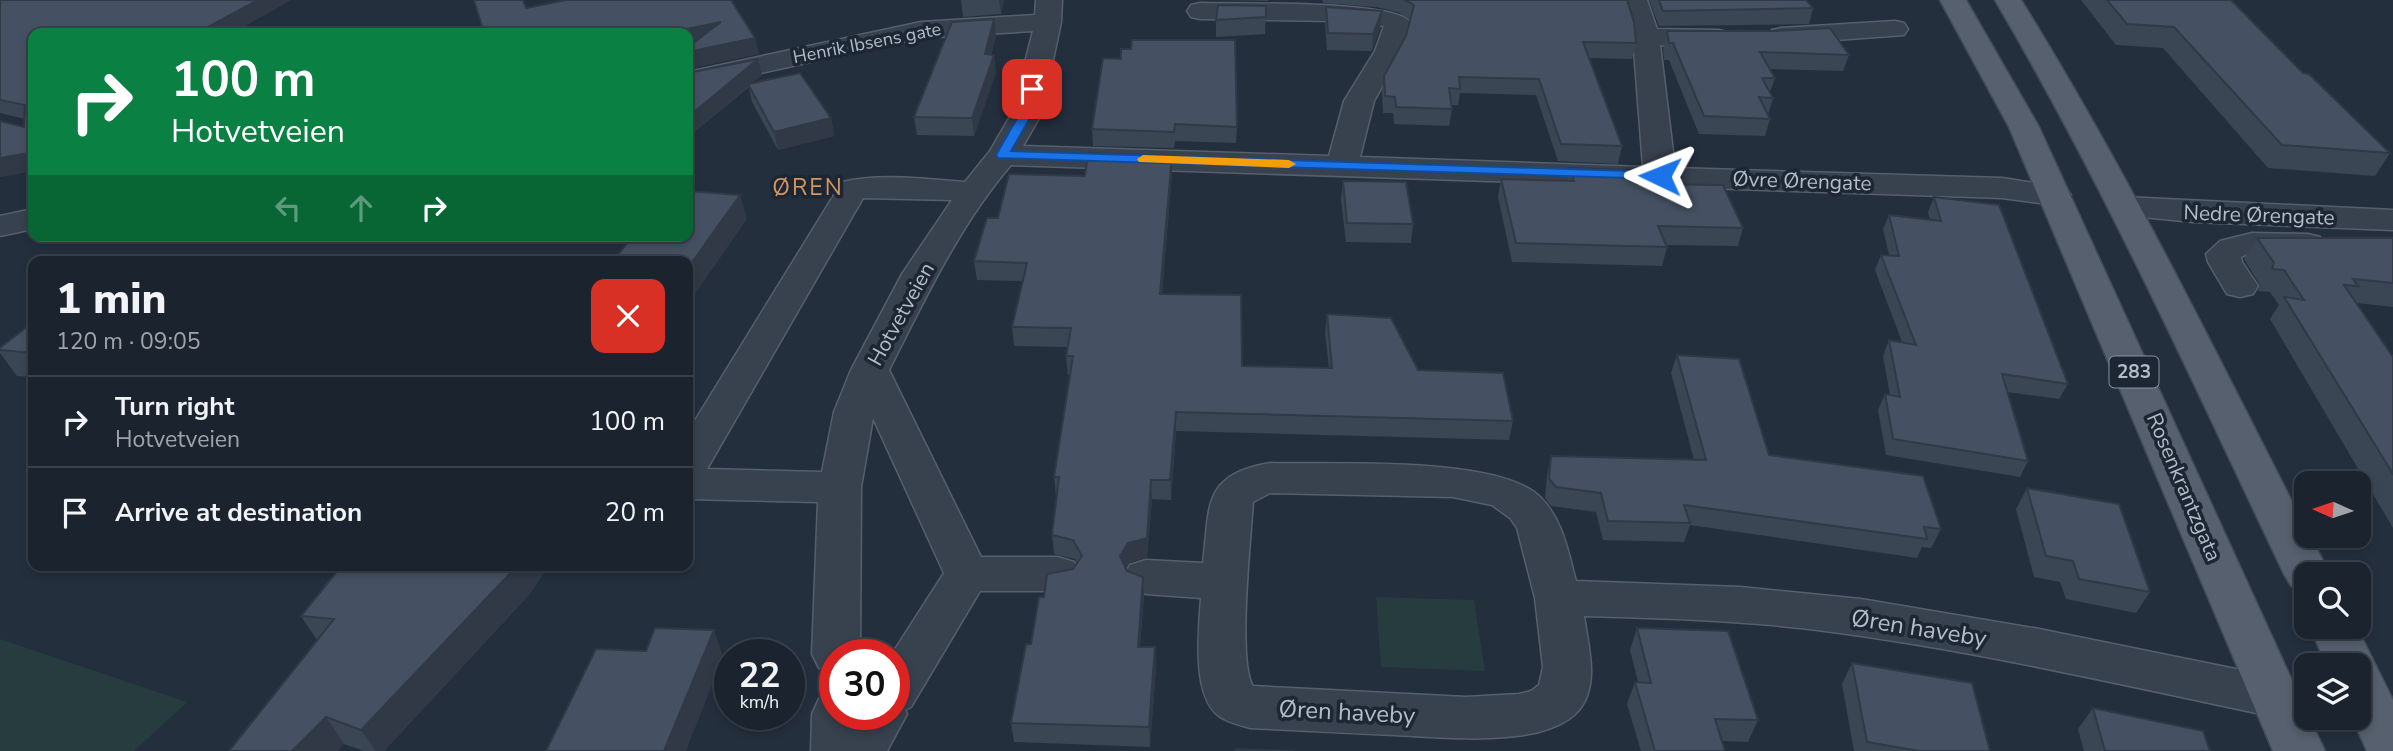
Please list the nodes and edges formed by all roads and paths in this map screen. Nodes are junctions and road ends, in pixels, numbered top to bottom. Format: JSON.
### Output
{"nodes":[{"id":1,"x":1633,"y":0,"type":"edge"},
{"id":2,"x":1953,"y":0,"type":"edge"},
{"id":3,"x":2008,"y":0,"type":"edge"},
{"id":4,"x":1049,"y":11,"type":"edge"},
{"id":5,"x":1200,"y":11,"type":"dead end"},
{"id":6,"x":1895,"y":29,"type":"dead end"},
{"id":7,"x":1646,"y":37,"type":"junction"},
{"id":8,"x":693,"y":79,"type":"edge"},
{"id":9,"x":1003,"y":155,"type":"junction"},
{"id":10,"x":1343,"y":166,"type":"junction"},
{"id":11,"x":1660,"y":176,"type":"junction"},
{"id":12,"x":975,"y":192,"type":"junction"},
{"id":13,"x":2055,"y":195,"type":"junction"},
{"id":14,"x":2125,"y":207,"type":"junction"},
{"id":15,"x":2268,"y":215,"type":"junction"},
{"id":16,"x":28,"y":220,"type":"edge"},
{"id":17,"x":0,"y":226,"type":"edge"},
{"id":18,"x":2390,"y":233,"type":"edge"},
{"id":19,"x":2295,"y":244,"type":"junction"},
{"id":20,"x":2240,"y":286,"type":"dead end"},
{"id":21,"x":870,"y":370,"type":"junction"},
{"id":22,"x":693,"y":457,"type":"edge"},
{"id":23,"x":693,"y":484,"type":"edge"},
{"id":24,"x":840,"y":487,"type":"junction"},
{"id":25,"x":2301,"y":562,"type":"edge"},
{"id":26,"x":967,"y":574,"type":"junction"},
{"id":27,"x":1058,"y":574,"type":"edge"},
{"id":28,"x":1146,"y":578,"type":"edge"},
{"id":29,"x":1224,"y":582,"type":"junction"},
{"id":30,"x":1558,"y":598,"type":"junction"},
{"id":31,"x":836,"y":639,"type":"edge"},
{"id":32,"x":910,"y":667,"type":"edge"},
{"id":33,"x":2275,"y":697,"type":"junction"},
{"id":34,"x":2371,"y":706,"type":"edge"},
{"id":35,"x":837,"y":730,"type":"edge"},
{"id":36,"x":873,"y":730,"type":"edge"},
{"id":37,"x":837,"y":751,"type":"edge"},
{"id":38,"x":851,"y":751,"type":"edge"},
{"id":39,"x":2299,"y":751,"type":"edge"},
{"id":40,"x":2393,"y":751,"type":"edge"}],
"edges":[{"from":1,"to":7,"type":"street"},
{"from":2,"to":13,"type":"main road","name":"Rosenkrantzgata","number":"283"},
{"from":3,"to":14,"type":"main road"},
{"from":4,"to":8,"type":"street","name":"Henrik Ibsens gate"},
{"from":4,"to":9,"type":"street","name":"Hotvetveien"},
{"from":5,"to":10,"type":"street"},
{"from":6,"to":7,"type":"street"},
{"from":7,"to":11,"type":"street"},
{"from":9,"to":10,"type":"street","name":"Øvre Ørengate"},
{"from":9,"to":12,"type":"street","name":"Hotvetveien"},
{"from":10,"to":11,"type":"street","name":"Øvre Ørengate"},
{"from":11,"to":13,"type":"street","name":"Øvre Ørengate"},
{"from":12,"to":21,"type":"street","name":"Hotvetveien"},
{"from":12,"to":22,"type":"street"},
{"from":13,"to":33,"type":"main road","name":"Rosenkrantzgata","number":"283"},
{"from":14,"to":15,"type":"street","name":"Nedre Ørengate"},
{"from":14,"to":25,"type":"main road"},
{"from":15,"to":18,"type":"street","name":"Nedre Ørengate"},
{"from":15,"to":19,"type":"street"},
{"from":16,"to":17,"type":"street"},
{"from":18,"to":19,"type":"street"},
{"from":19,"to":20,"type":"street"},
{"from":21,"to":24,"type":"street","name":"Hotvetveien"},
{"from":21,"to":26,"type":"street"},
{"from":23,"to":24,"type":"street"},
{"from":24,"to":31,"type":"street","name":"Hotvetveien"},
{"from":26,"to":27,"type":"street"},
{"from":26,"to":32,"type":"street"},
{"from":28,"to":29,"type":"street"},
{"from":29,"to":30,"type":"street","name":"Øren haveby"},
{"from":29,"to":30,"type":"street","name":"Øren haveby"},
{"from":30,"to":33,"type":"street","name":"Øren haveby"},
{"from":33,"to":39,"type":"main road","name":"Rosenkrantzgata","number":"283"},
{"from":34,"to":40,"type":"main road"},
{"from":35,"to":37,"type":"street"},
{"from":36,"to":38,"type":"street"}]}
